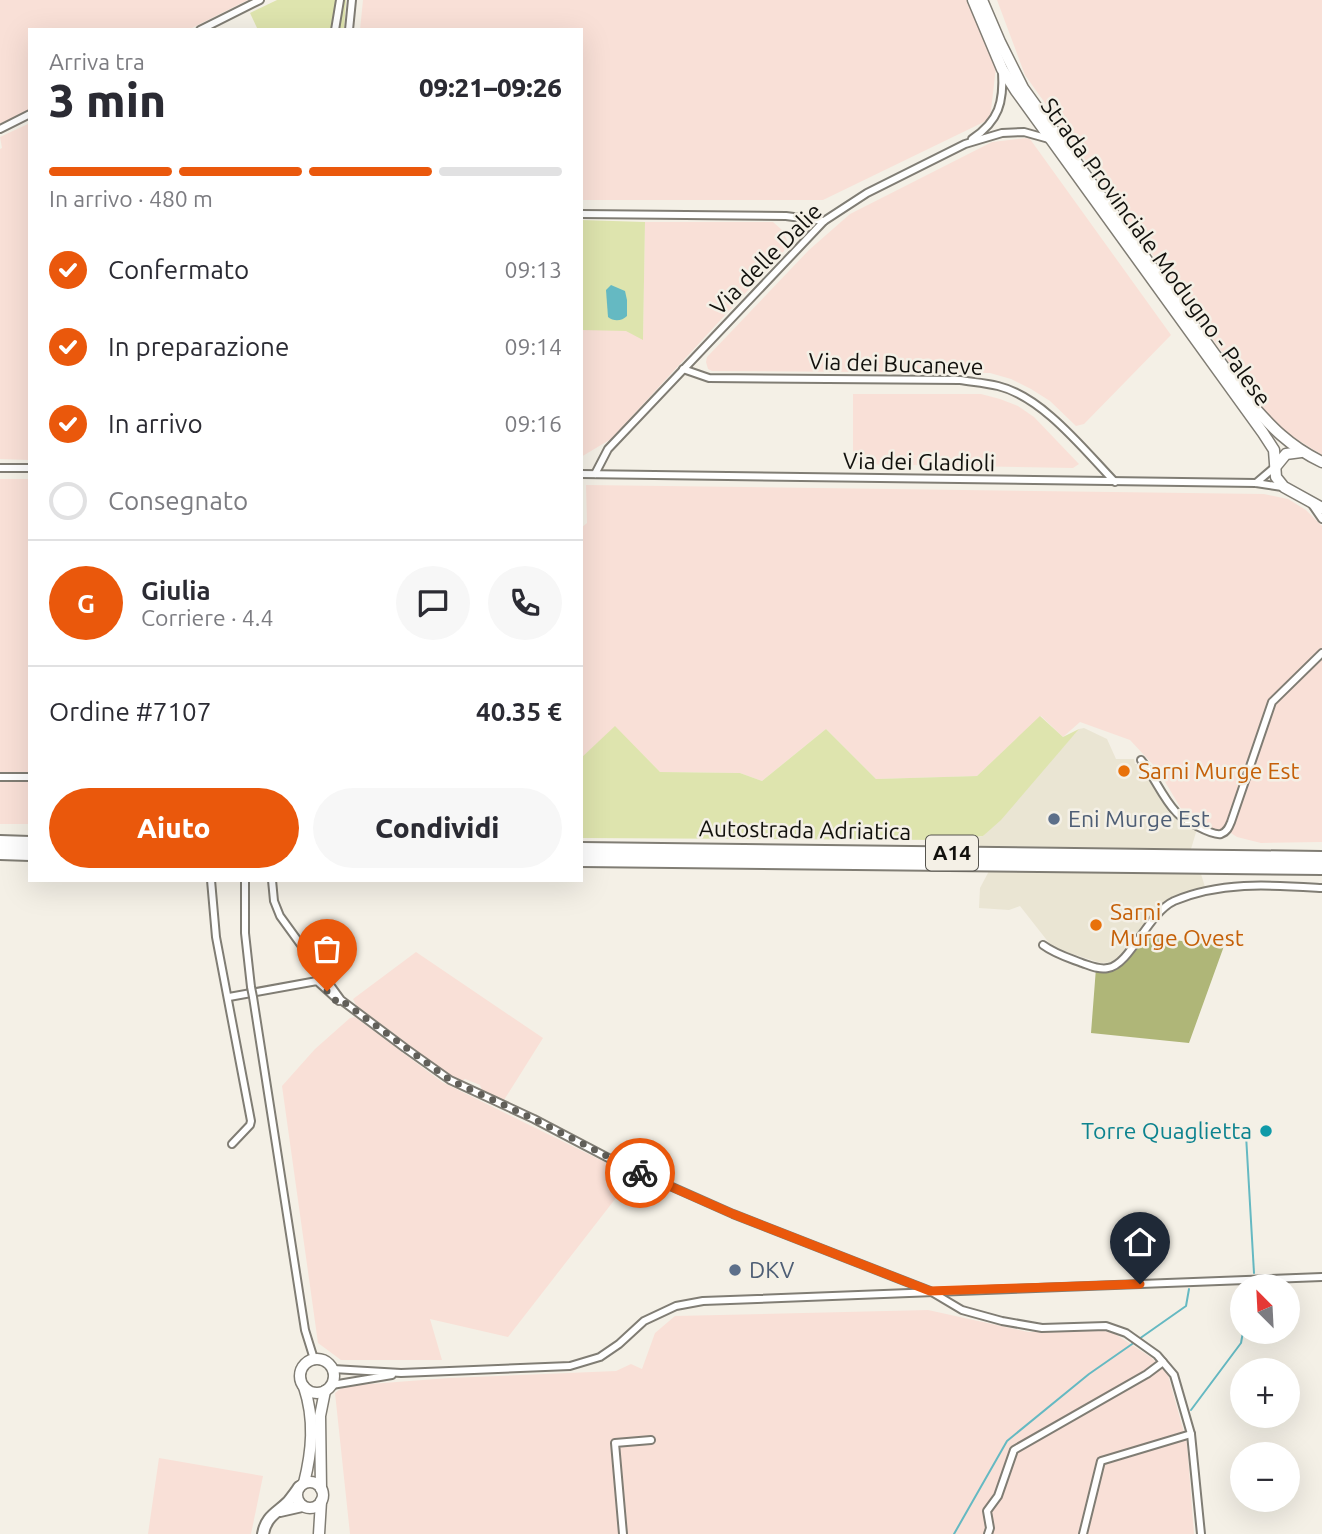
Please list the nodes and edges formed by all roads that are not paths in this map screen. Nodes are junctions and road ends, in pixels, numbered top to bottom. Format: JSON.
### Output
{"nodes":[{"id":1,"x":260,"y":0,"type":"edge"},
{"id":2,"x":340,"y":0,"type":"edge"},
{"id":3,"x":352,"y":0,"type":"edge"},
{"id":4,"x":973,"y":0,"type":"edge"},
{"id":5,"x":982,"y":0,"type":"edge"},
{"id":6,"x":204,"y":28,"type":"edge"},
{"id":7,"x":335,"y":28,"type":"edge"},
{"id":8,"x":349,"y":28,"type":"edge"},
{"id":9,"x":1002,"y":69,"type":"junction"},
{"id":10,"x":28,"y":115,"type":"edge"},
{"id":11,"x":0,"y":129,"type":"edge"},
{"id":12,"x":1049,"y":139,"type":"junction"},
{"id":13,"x":965,"y":144,"type":"junction"},
{"id":14,"x":583,"y":214,"type":"edge"},
{"id":15,"x":824,"y":221,"type":"junction"},
{"id":16,"x":683,"y":369,"type":"junction"},
{"id":17,"x":1301,"y":452,"type":"junction"},
{"id":18,"x":1322,"y":462,"type":"edge"},
{"id":19,"x":1276,"y":465,"type":"junction"},
{"id":20,"x":0,"y":468,"type":"edge"},
{"id":21,"x":28,"y":468,"type":"edge"},
{"id":22,"x":583,"y":474,"type":"edge"},
{"id":23,"x":596,"y":474,"type":"junction"},
{"id":24,"x":1115,"y":482,"type":"junction"},
{"id":25,"x":1256,"y":483,"type":"junction"},
{"id":26,"x":1284,"y":487,"type":"junction"},
{"id":27,"x":1308,"y":499,"type":"junction"},
{"id":28,"x":1322,"y":508,"type":"edge"},
{"id":29,"x":1322,"y":519,"type":"edge"},
{"id":30,"x":1322,"y":653,"type":"edge"},
{"id":31,"x":1141,"y":760,"type":"dead end"},
{"id":32,"x":0,"y":777,"type":"edge"},
{"id":33,"x":28,"y":777,"type":"edge"},
{"id":34,"x":0,"y":842,"type":"edge"},
{"id":35,"x":28,"y":843,"type":"edge"},
{"id":36,"x":583,"y":849,"type":"edge"},
{"id":37,"x":0,"y":853,"type":"edge"},
{"id":38,"x":28,"y":854,"type":"edge"},
{"id":39,"x":1322,"y":858,"type":"edge"},
{"id":40,"x":583,"y":860,"type":"edge"},
{"id":41,"x":1322,"y":868,"type":"edge"},
{"id":42,"x":211,"y":882,"type":"edge"},
{"id":43,"x":245,"y":882,"type":"edge"},
{"id":44,"x":272,"y":882,"type":"edge"},
{"id":45,"x":1322,"y":888,"type":"edge"},
{"id":46,"x":1044,"y":946,"type":"dead end"},
{"id":47,"x":229,"y":997,"type":"junction"},
{"id":48,"x":341,"y":1000,"type":"junction"},
{"id":49,"x":232,"y":1144,"type":"dead end"},
{"id":50,"x":1322,"y":1277,"type":"edge"},
{"id":51,"x":930,"y":1291,"type":"junction"},
{"id":52,"x":314,"y":1359,"type":"junction"},
{"id":53,"x":1163,"y":1362,"type":"junction"},
{"id":54,"x":333,"y":1369,"type":"junction"},
{"id":55,"x":401,"y":1373,"type":"junction"},
{"id":56,"x":304,"y":1387,"type":"junction"},
{"id":57,"x":328,"y":1388,"type":"junction"},
{"id":58,"x":1191,"y":1434,"type":"junction"},
{"id":59,"x":651,"y":1440,"type":"dead end"},
{"id":60,"x":302,"y":1485,"type":"junction"},
{"id":61,"x":321,"y":1489,"type":"junction"},
{"id":62,"x":321,"y":1501,"type":"junction"},
{"id":63,"x":307,"y":1507,"type":"junction"},
{"id":64,"x":277,"y":1511,"type":"junction"},
{"id":65,"x":263,"y":1534,"type":"edge"},
{"id":66,"x":318,"y":1534,"type":"edge"},
{"id":67,"x":623,"y":1534,"type":"edge"},
{"id":68,"x":988,"y":1534,"type":"edge"},
{"id":69,"x":1083,"y":1534,"type":"edge"},
{"id":70,"x":1201,"y":1534,"type":"edge"}],
"edges":[{"from":1,"to":6,"type":"street"},
{"from":2,"to":7,"type":"street"},
{"from":3,"to":8,"type":"street"},
{"from":4,"to":9,"type":"main road","name":"Strada Provinciale Modugno - Palese"},
{"from":5,"to":17,"type":"main road","name":"Strada Provinciale Modugno - Palese"},
{"from":9,"to":12,"type":"main road","name":"Strada Provinciale Modugno - Palese"},
{"from":9,"to":13,"type":"street"},
{"from":10,"to":11,"type":"street"},
{"from":12,"to":13,"type":"street","name":"Via delle Dalie"},
{"from":12,"to":19,"type":"main road","name":"Strada Provinciale Modugno - Palese"},
{"from":13,"to":15,"type":"street","name":"Via delle Dalie"},
{"from":14,"to":15,"type":"street"},
{"from":15,"to":16,"type":"street","name":"Via delle Dalie"},
{"from":16,"to":23,"type":"street","name":"Via delle Dalie"},
{"from":16,"to":24,"type":"street","name":"Via dei Bucaneve"},
{"from":17,"to":18,"type":"main road","name":"Strada Provinciale Modugno - Palese"},
{"from":17,"to":19,"type":"main road"},
{"from":19,"to":25,"type":"street"},
{"from":19,"to":26,"type":"main road","name":"Strada Provinciale Modugno - Palese"},
{"from":20,"to":21,"type":"street"},
{"from":22,"to":23,"type":"street","name":"Via dei Gladioli"},
{"from":23,"to":24,"type":"street","name":"Via dei Gladioli"},
{"from":24,"to":25,"type":"street","name":"Via dei Gladioli"},
{"from":25,"to":26,"type":"street","name":"Via dei Gladioli"},
{"from":26,"to":27,"type":"main road"},
{"from":27,"to":28,"type":"main road"},
{"from":27,"to":29,"type":"street"},
{"from":30,"to":31,"type":"street"},
{"from":32,"to":33,"type":"street"},
{"from":34,"to":35,"type":"highway"},
{"from":36,"to":39,"type":"highway","name":"Autostrada Adriatica","number":"A14"},
{"from":37,"to":38,"type":"highway"},
{"from":40,"to":41,"type":"highway","name":"Autostrada Adriatica","number":"A14"},
{"from":42,"to":47,"type":"street"},
{"from":43,"to":52,"type":"street","bridge":true},
{"from":44,"to":48,"type":"street"},
{"from":45,"to":46,"type":"street"},
{"from":47,"to":48,"type":"street"},
{"from":47,"to":49,"type":"street"},
{"from":48,"to":51,"type":"street"},
{"from":50,"to":51,"type":"street"},
{"from":51,"to":53,"type":"street"},
{"from":51,"to":55,"type":"street"},
{"from":52,"to":54,"type":"main road"},
{"from":52,"to":56,"type":"main road"},
{"from":53,"to":58,"type":"street"},
{"from":53,"to":68,"type":"street"},
{"from":54,"to":55,"type":"street"},
{"from":54,"to":57,"type":"main road"},
{"from":55,"to":57,"type":"street"},
{"from":56,"to":57,"type":"main road"},
{"from":56,"to":60,"type":"main road"},
{"from":57,"to":61,"type":"main road"},
{"from":58,"to":69,"type":"street"},
{"from":58,"to":70,"type":"street"},
{"from":59,"to":67,"type":"street"},
{"from":60,"to":61,"type":"main road"},
{"from":60,"to":63,"type":"main road"},
{"from":60,"to":64,"type":"main road"},
{"from":61,"to":62,"type":"main road"},
{"from":62,"to":63,"type":"main road"},
{"from":62,"to":66,"type":"main road"},
{"from":63,"to":64,"type":"main road"},
{"from":63,"to":66,"type":"main road"},
{"from":64,"to":65,"type":"main road"}]}
